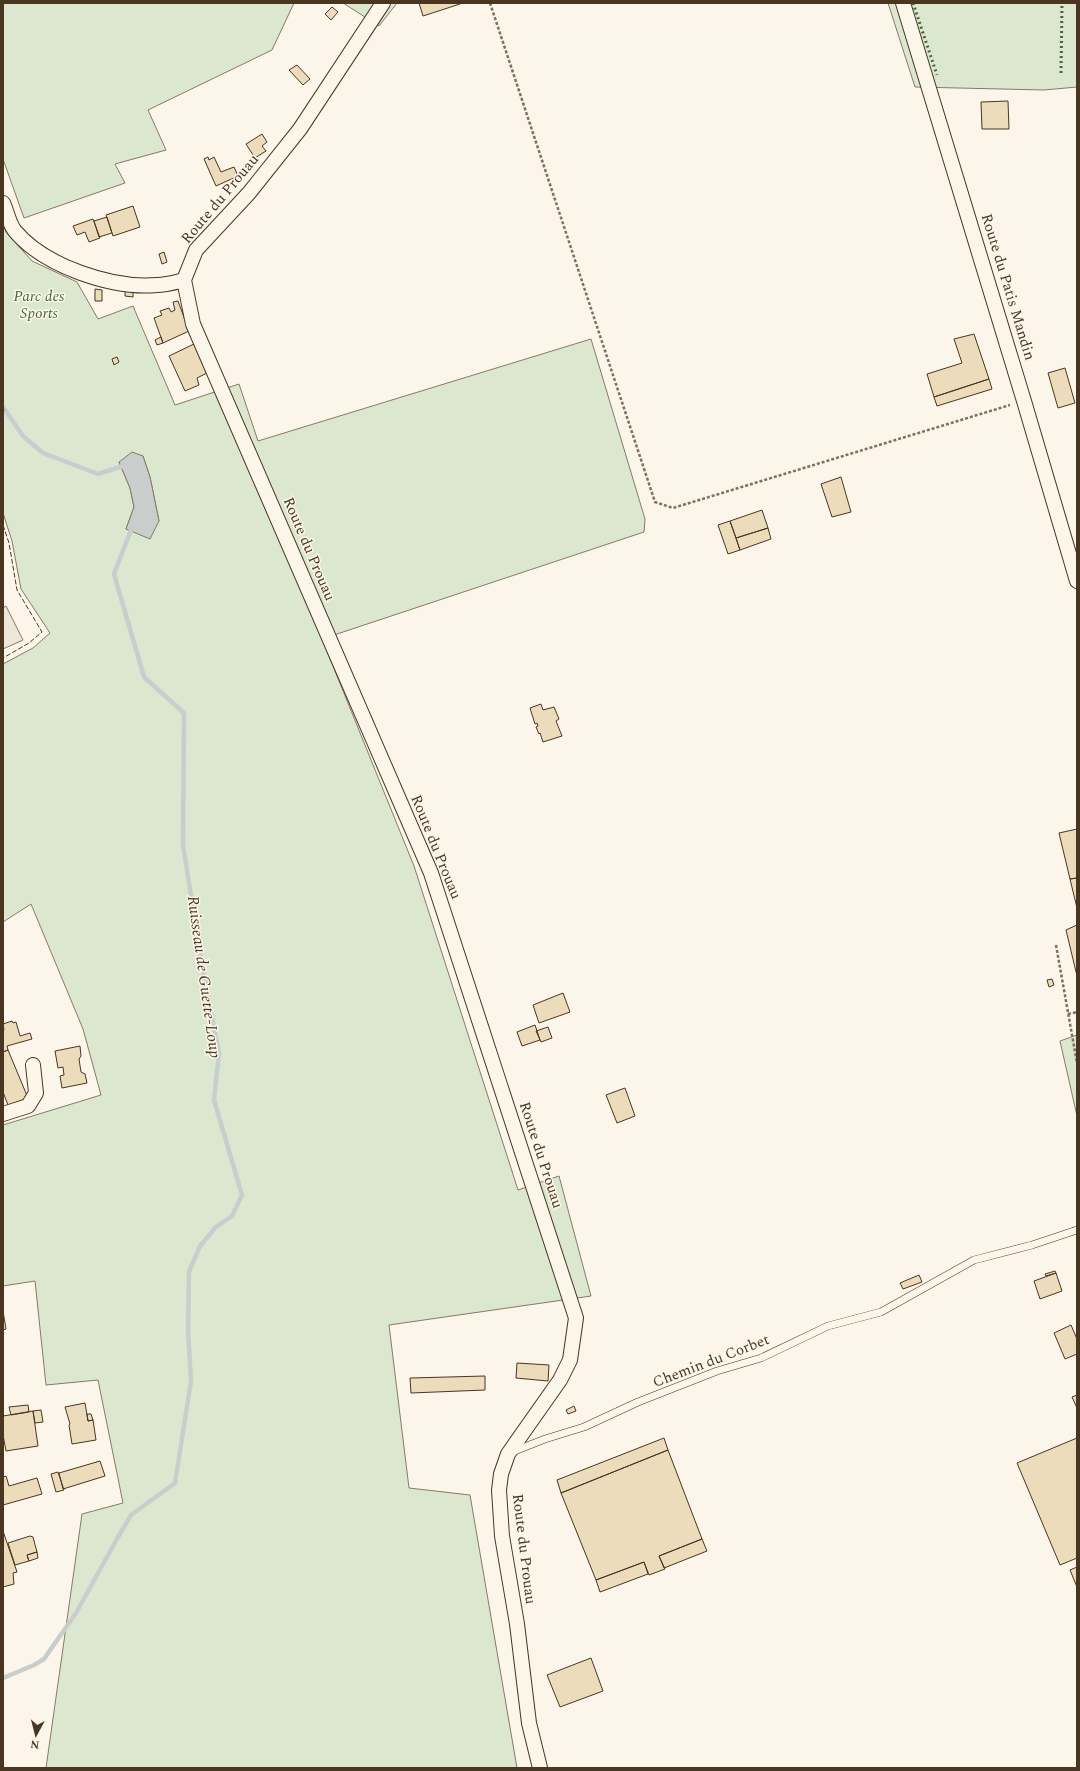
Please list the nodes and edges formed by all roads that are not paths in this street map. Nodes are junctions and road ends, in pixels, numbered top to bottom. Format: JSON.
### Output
{"nodes":[{"id":1,"x":383,"y":3,"type":"edge"},
{"id":2,"x":903,"y":3,"type":"edge"},
{"id":3,"x":3,"y":203,"type":"edge"},
{"id":4,"x":184,"y":280,"type":"junction"},
{"id":5,"x":1077,"y":581,"type":"edge"},
{"id":6,"x":33,"y":1065,"type":"dead end"},
{"id":7,"x":3,"y":1114,"type":"edge"},
{"id":8,"x":1077,"y":1230,"type":"edge"},
{"id":9,"x":508,"y":1454,"type":"junction"},
{"id":10,"x":540,"y":1768,"type":"edge"}],
"edges":[{"from":1,"to":4,"type":"street","name":"Route du Prouau"},
{"from":2,"to":5,"type":"street","name":"Route du Patis Mandin"},
{"from":3,"to":4,"type":"street"},
{"from":4,"to":9,"type":"street","name":"Route du Prouau"},
{"from":6,"to":7,"type":"street"},
{"from":8,"to":9,"type":"lane","name":"Chemin du Corbet"},
{"from":9,"to":10,"type":"street","name":"Route du Prouau"}]}
